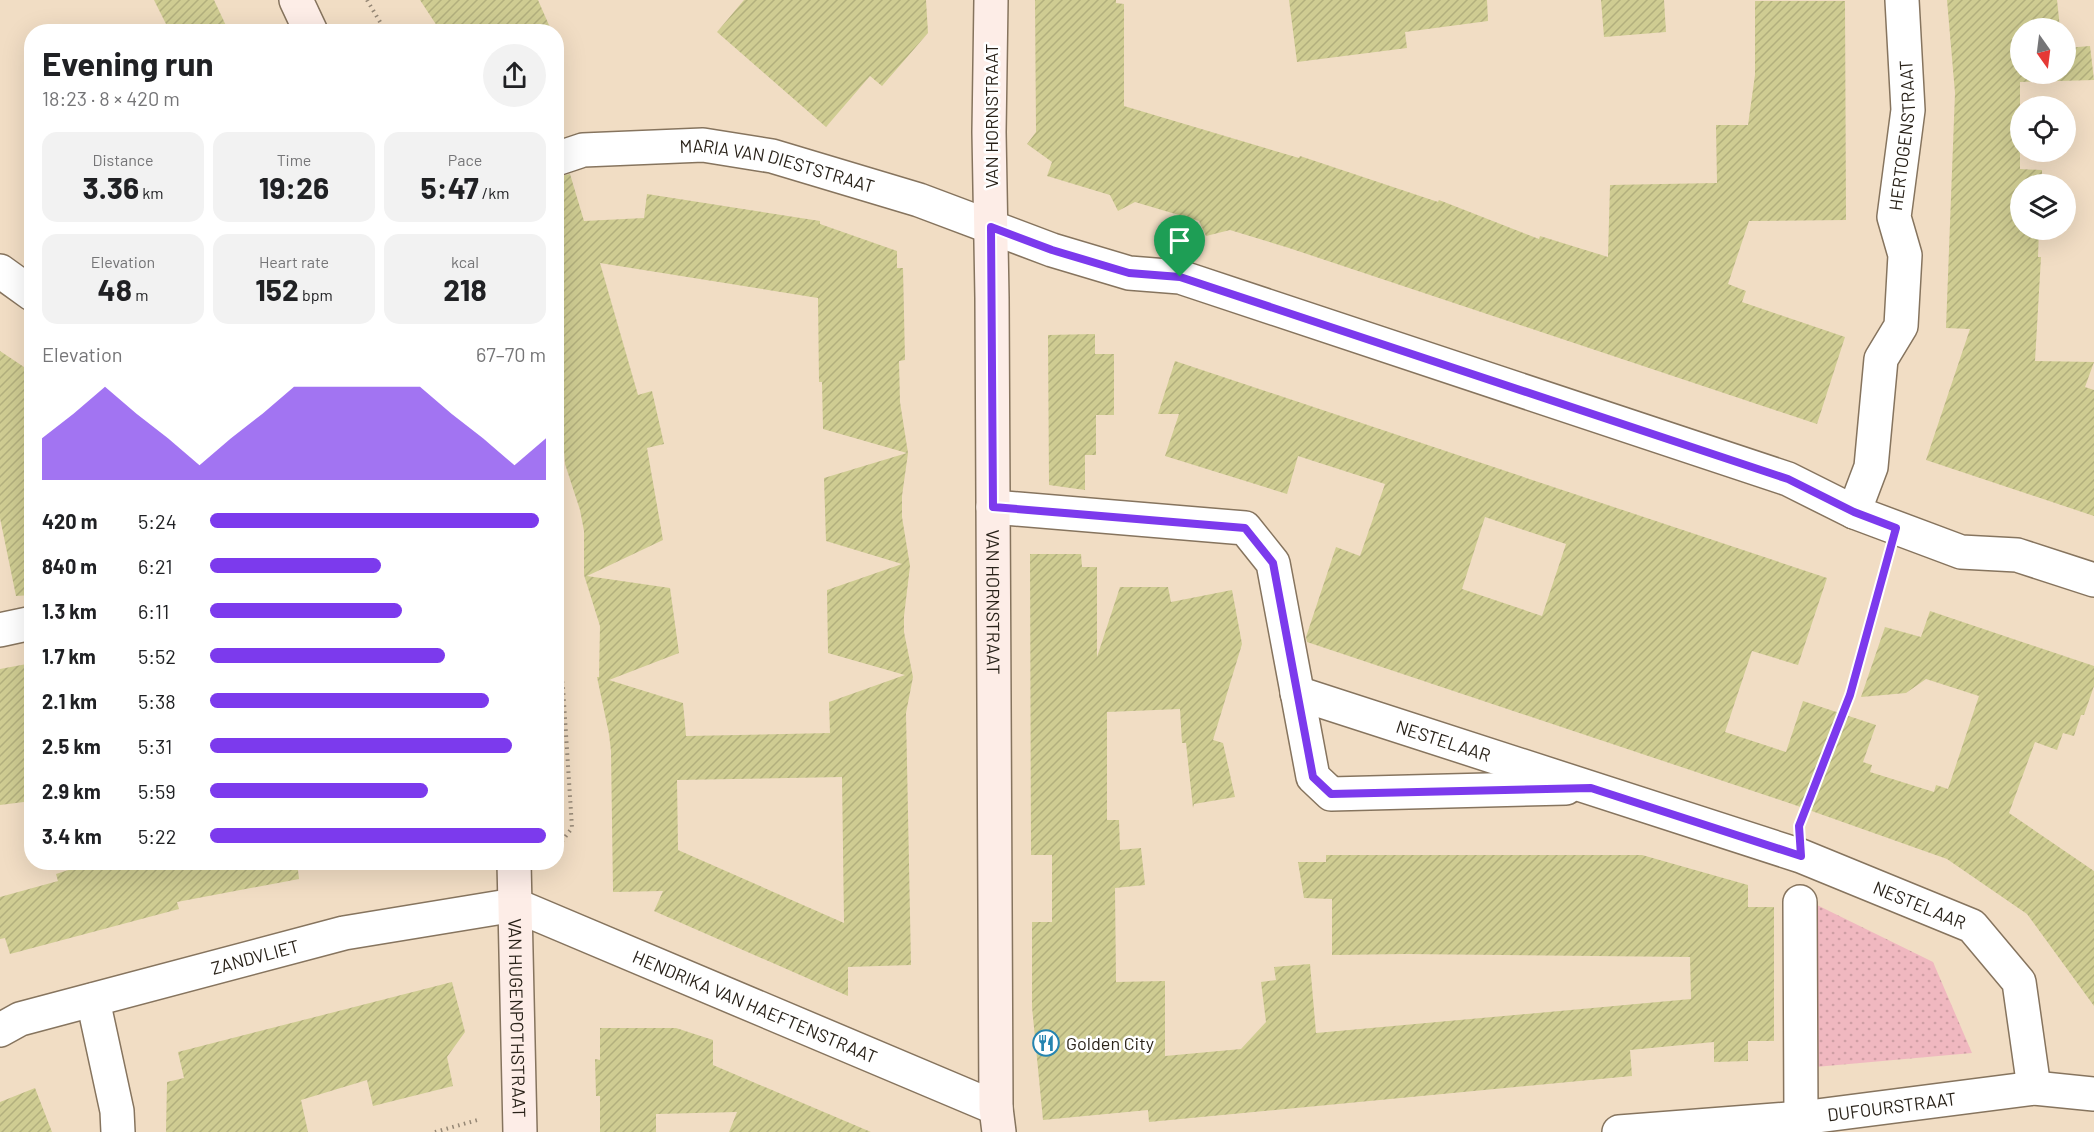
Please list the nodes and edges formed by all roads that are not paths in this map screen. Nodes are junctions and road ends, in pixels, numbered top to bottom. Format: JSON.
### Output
{"nodes":[{"id":1,"x":296,"y":0,"type":"edge"},
{"id":2,"x":991,"y":0,"type":"edge"},
{"id":3,"x":1902,"y":0,"type":"edge"},
{"id":4,"x":307,"y":24,"type":"edge"},
{"id":5,"x":564,"y":156,"type":"edge"},
{"id":6,"x":991,"y":227,"type":"junction"},
{"id":7,"x":0,"y":271,"type":"edge"},
{"id":8,"x":24,"y":288,"type":"edge"},
{"id":9,"x":993,"y":507,"type":"junction"},
{"id":10,"x":1854,"y":512,"type":"junction"},
{"id":11,"x":2094,"y":580,"type":"edge"},
{"id":12,"x":24,"y":625,"type":"edge"},
{"id":13,"x":0,"y":630,"type":"edge"},
{"id":14,"x":1297,"y":693,"type":"junction"},
{"id":15,"x":1591,"y":788,"type":"junction"},
{"id":16,"x":514,"y":870,"type":"edge"},
{"id":17,"x":1800,"y":902,"type":"dead end"},
{"id":18,"x":515,"y":905,"type":"junction"},
{"id":19,"x":93,"y":1000,"type":"junction"},
{"id":20,"x":0,"y":1029,"type":"edge"},
{"id":21,"x":2034,"y":1088,"type":"junction"},
{"id":22,"x":2094,"y":1094,"type":"edge"},
{"id":23,"x":1801,"y":1118,"type":"junction"},
{"id":24,"x":520,"y":1120,"type":"edge"},
{"id":25,"x":997,"y":1120,"type":"edge"},
{"id":26,"x":118,"y":1132,"type":"edge"},
{"id":27,"x":1619,"y":1132,"type":"edge"}],
"edges":[{"from":1,"to":4,"type":"street"},
{"from":2,"to":6,"type":"street","name":"VAN HORNSTRAAT"},
{"from":3,"to":10,"type":"street","name":"HERTOGENSTRAAT"},
{"from":5,"to":6,"type":"street","name":"MARIA VAN DIESTSTRAAT"},
{"from":6,"to":9,"type":"street","name":"VAN HORNSTRAAT"},
{"from":6,"to":10,"type":"street","name":"MARIA VAN DIESTSTRAAT"},
{"from":7,"to":8,"type":"street"},
{"from":9,"to":14,"type":"street","name":"NESTELAAR"},
{"from":9,"to":25,"type":"street","name":"VAN HORNSTRAAT"},
{"from":10,"to":11,"type":"street","name":"MARIA VAN DIESTSTRAAT"},
{"from":12,"to":13,"type":"street"},
{"from":14,"to":15,"type":"street","name":"NESTELAAR"},
{"from":14,"to":15,"type":"street","name":"NESTELAAR"},
{"from":15,"to":21,"type":"street","name":"NESTELAAR"},
{"from":16,"to":18,"type":"street","name":"VAN HUGENPOTHSTRAAT"},
{"from":17,"to":23,"type":"street"},
{"from":18,"to":19,"type":"street","name":"ZANDVLIET"},
{"from":18,"to":24,"type":"street","name":"VAN HUGENPOTHSTRAAT"},
{"from":18,"to":25,"type":"street","name":"HENDRIKA VAN HAEFTENSTRAAT"},
{"from":19,"to":20,"type":"street","name":"ZANDVLIET"},
{"from":19,"to":26,"type":"street"},
{"from":21,"to":22,"type":"street","name":"DUFOURSTRAAT"},
{"from":21,"to":23,"type":"street","name":"DUFOURSTRAAT"},
{"from":23,"to":27,"type":"street","name":"DUFOURSTRAAT"}]}
